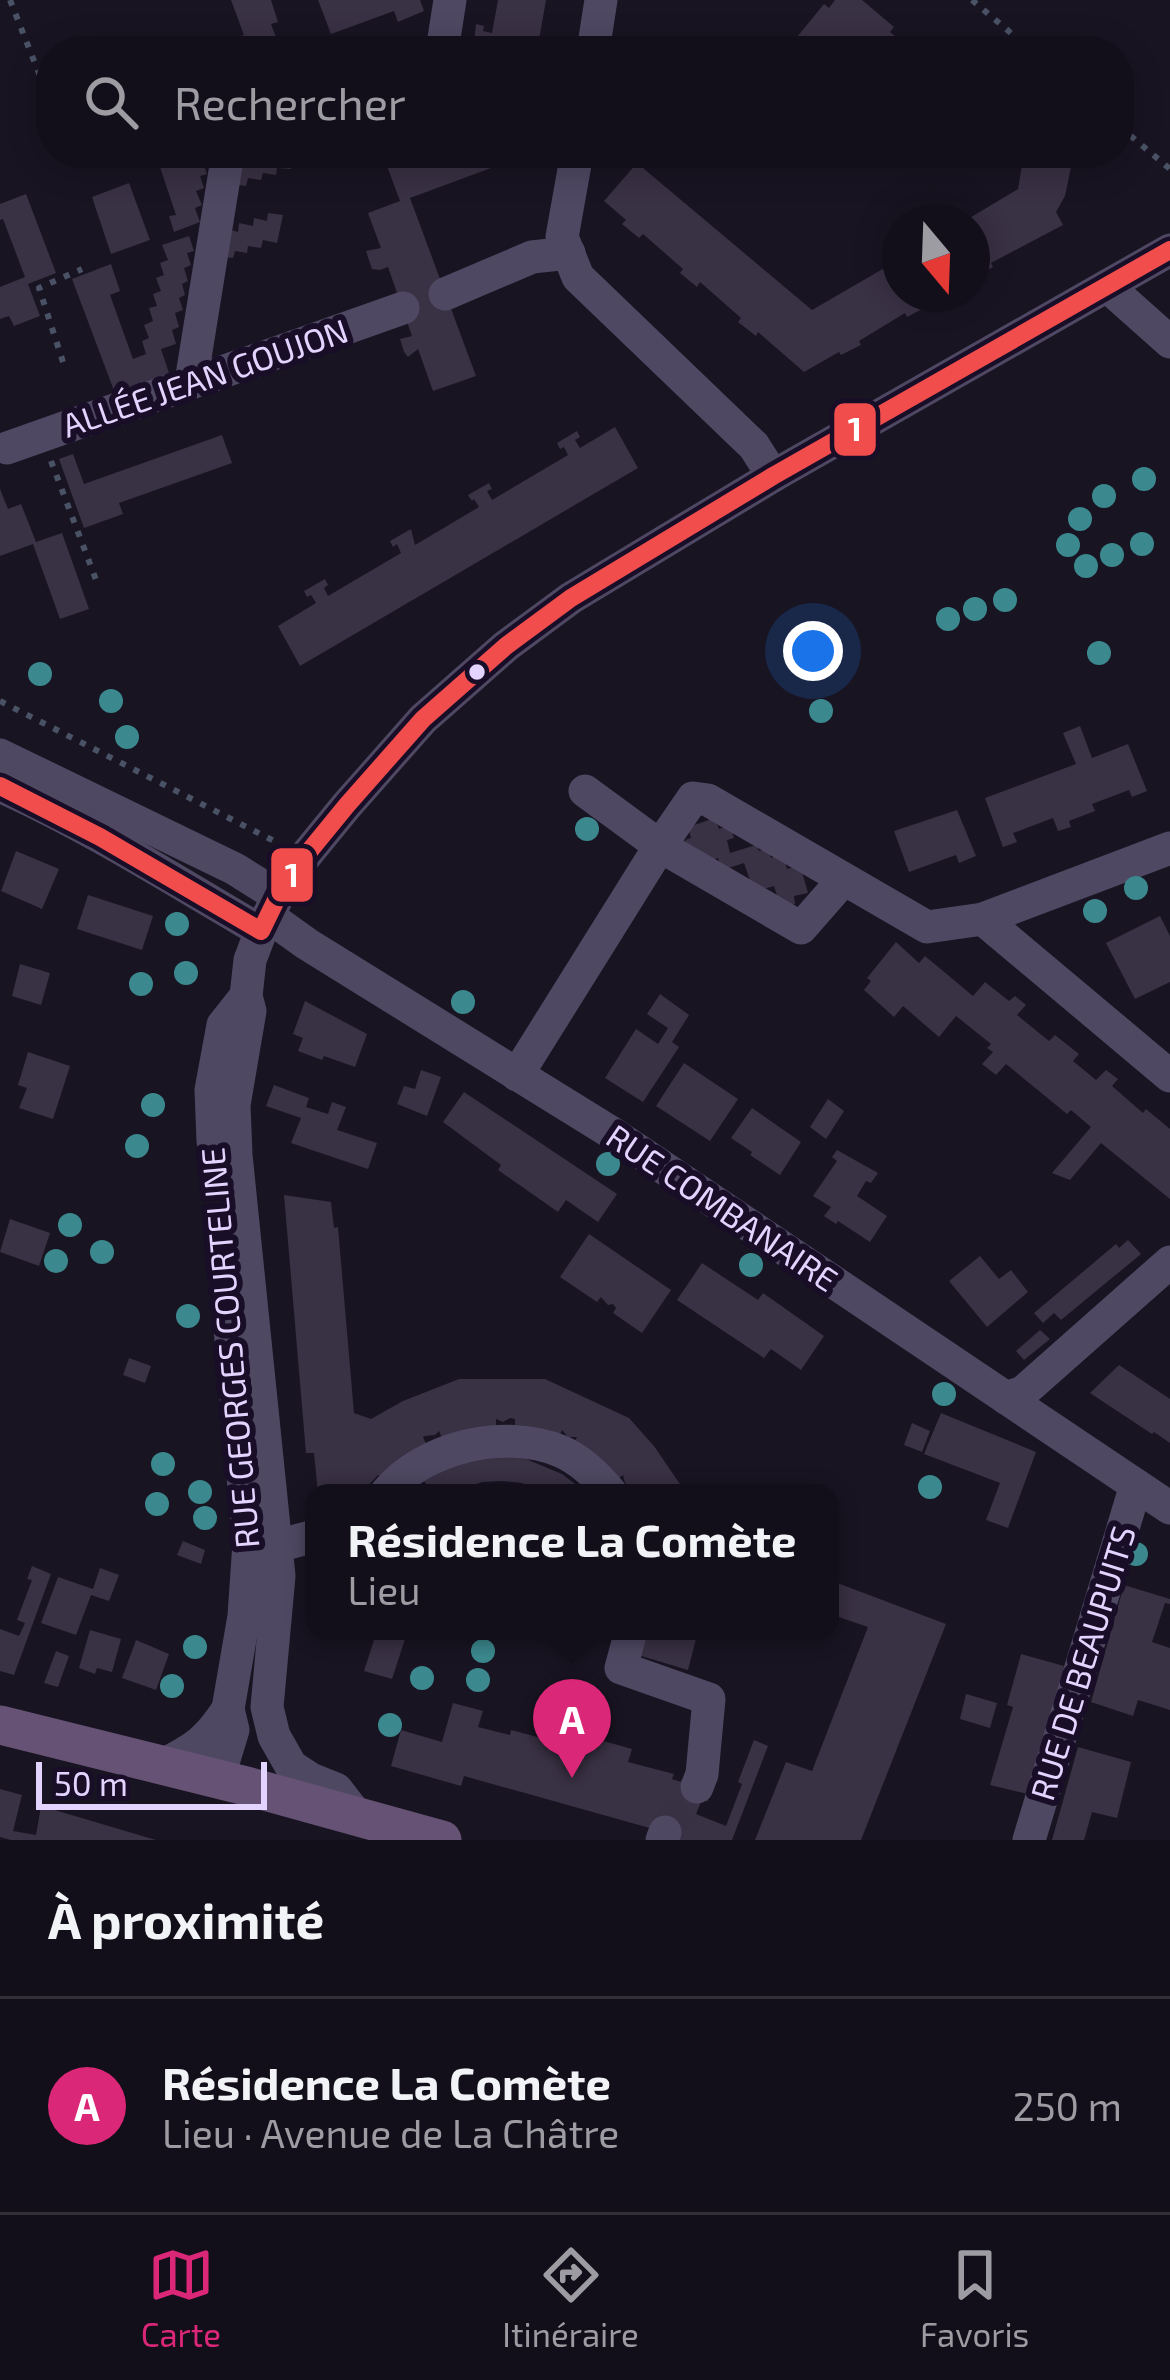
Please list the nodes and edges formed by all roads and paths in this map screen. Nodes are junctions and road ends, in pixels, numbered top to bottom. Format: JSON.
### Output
{"nodes":[{"id":1,"x":10,"y":0,"type":"edge"},
{"id":2,"x":451,"y":0,"type":"edge"},
{"id":3,"x":601,"y":0,"type":"edge"},
{"id":4,"x":973,"y":0,"type":"edge"},
{"id":5,"x":445,"y":36,"type":"edge"},
{"id":6,"x":595,"y":36,"type":"edge"},
{"id":7,"x":1015,"y":36,"type":"edge"},
{"id":8,"x":36,"y":66,"type":"edge"},
{"id":9,"x":1134,"y":138,"type":"edge"},
{"id":10,"x":226,"y":168,"type":"edge"},
{"id":11,"x":574,"y":168,"type":"edge"},
{"id":12,"x":1170,"y":169,"type":"edge"},
{"id":13,"x":1170,"y":250,"type":"edge"},
{"id":14,"x":569,"y":253,"type":"junction"},
{"id":15,"x":82,"y":269,"type":"dead end"},
{"id":16,"x":1107,"y":286,"type":"junction"},
{"id":17,"x":446,"y":294,"type":"dead end"},
{"id":18,"x":403,"y":308,"type":"dead end"},
{"id":19,"x":1170,"y":342,"type":"edge"},
{"id":20,"x":63,"y":362,"type":"dead end"},
{"id":21,"x":191,"y":382,"type":"junction"},
{"id":22,"x":41,"y":436,"type":"junction"},
{"id":23,"x":8,"y":448,"type":"dead end"},
{"id":24,"x":773,"y":476,"type":"junction"},
{"id":25,"x":98,"y":584,"type":"dead end"},
{"id":26,"x":0,"y":701,"type":"edge"},
{"id":27,"x":0,"y":755,"type":"edge"},
{"id":28,"x":0,"y":786,"type":"edge"},
{"id":29,"x":585,"y":790,"type":"dead end"},
{"id":30,"x":660,"y":846,"type":"junction"},
{"id":31,"x":286,"y":848,"type":"dead end"},
{"id":32,"x":1170,"y":848,"type":"edge"},
{"id":33,"x":843,"y":880,"type":"junction"},
{"id":34,"x":269,"y":914,"type":"junction"},
{"id":35,"x":983,"y":919,"type":"junction"},
{"id":36,"x":246,"y":996,"type":"junction"},
{"id":37,"x":518,"y":1075,"type":"junction"},
{"id":38,"x":1170,"y":1076,"type":"edge"},
{"id":39,"x":1170,"y":1262,"type":"edge"},
{"id":40,"x":1006,"y":1398,"type":"junction"},
{"id":41,"x":393,"y":1484,"type":"edge"},
{"id":42,"x":602,"y":1484,"type":"edge"},
{"id":43,"x":1136,"y":1485,"type":"junction"},
{"id":44,"x":1170,"y":1508,"type":"edge"},
{"id":45,"x":305,"y":1538,"type":"edge"},
{"id":46,"x":274,"y":1547,"type":"junction"},
{"id":47,"x":629,"y":1640,"type":"edge"},
{"id":48,"x":266,"y":1692,"type":"junction"},
{"id":49,"x":230,"y":1719,"type":"junction"},
{"id":50,"x":0,"y":1725,"type":"edge"},
{"id":51,"x":161,"y":1765,"type":"junction"},
{"id":52,"x":218,"y":1779,"type":"junction"},
{"id":53,"x":697,"y":1787,"type":"tunnel mouth"},
{"id":54,"x":357,"y":1816,"type":"junction"},
{"id":55,"x":442,"y":1840,"type":"edge"},
{"id":56,"x":1029,"y":1840,"type":"edge"}],
"edges":[{"from":1,"to":8,"type":"path"},
{"from":2,"to":5,"type":"street"},
{"from":3,"to":6,"type":"street"},
{"from":4,"to":7,"type":"path"},
{"from":9,"to":12,"type":"path"},
{"from":10,"to":21,"type":"street"},
{"from":11,"to":14,"type":"street"},
{"from":13,"to":16,"type":"street"},
{"from":14,"to":17,"type":"street"},
{"from":14,"to":24,"type":"street"},
{"from":15,"to":20,"type":"path"},
{"from":16,"to":19,"type":"street"},
{"from":16,"to":24,"type":"street"},
{"from":18,"to":21,"type":"street","name":"ALLÉE JEAN GOUJON"},
{"from":21,"to":22,"type":"street","name":"ALLÉE JEAN GOUJON"},
{"from":22,"to":23,"type":"street","name":"ALLÉE JEAN GOUJON"},
{"from":22,"to":25,"type":"path"},
{"from":24,"to":34,"type":"street"},
{"from":26,"to":31,"type":"path"},
{"from":27,"to":34,"type":"street","name":"RUE COMBANAIRE"},
{"from":28,"to":34,"type":"street","name":"RUE COMBANAIRE"},
{"from":29,"to":30,"type":"street"},
{"from":30,"to":33,"type":"street"},
{"from":30,"to":33,"type":"street"},
{"from":30,"to":37,"type":"street"},
{"from":32,"to":35,"type":"street"},
{"from":33,"to":35,"type":"street"},
{"from":34,"to":36,"type":"street","name":"RUE GEORGES COURTELINE"},
{"from":34,"to":37,"type":"street","name":"RUE COMBANAIRE"},
{"from":35,"to":38,"type":"street"},
{"from":36,"to":46,"type":"street","name":"RUE GEORGES COURTELINE"},
{"from":36,"to":49,"type":"street","name":"RUE GEORGES COURTELINE"},
{"from":37,"to":40,"type":"street","name":"RUE COMBANAIRE"},
{"from":39,"to":40,"type":"street"},
{"from":40,"to":43,"type":"street","name":"RUE COMBANAIRE"},
{"from":41,"to":42,"type":"street"},
{"from":43,"to":44,"type":"street","name":"RUE COMBANAIRE"},
{"from":43,"to":56,"type":"street","name":"RUE DE BEAUPUITS"},
{"from":45,"to":46,"type":"street"},
{"from":46,"to":48,"type":"street","name":"RUE GEORGES COURTELINE"},
{"from":47,"to":53,"type":"street"},
{"from":48,"to":49,"type":"street","name":"RUE GEORGES COURTELINE"},
{"from":48,"to":54,"type":"street","name":"RUE GEORGES COURTELINE"},
{"from":49,"to":51,"type":"street","name":"RUE GEORGES COURTELINE"},
{"from":49,"to":52,"type":"street","name":"RUE GEORGES COURTELINE"},
{"from":50,"to":51,"type":"main road"},
{"from":51,"to":52,"type":"main road"},
{"from":52,"to":54,"type":"main road"},
{"from":54,"to":55,"type":"main road"}]}
